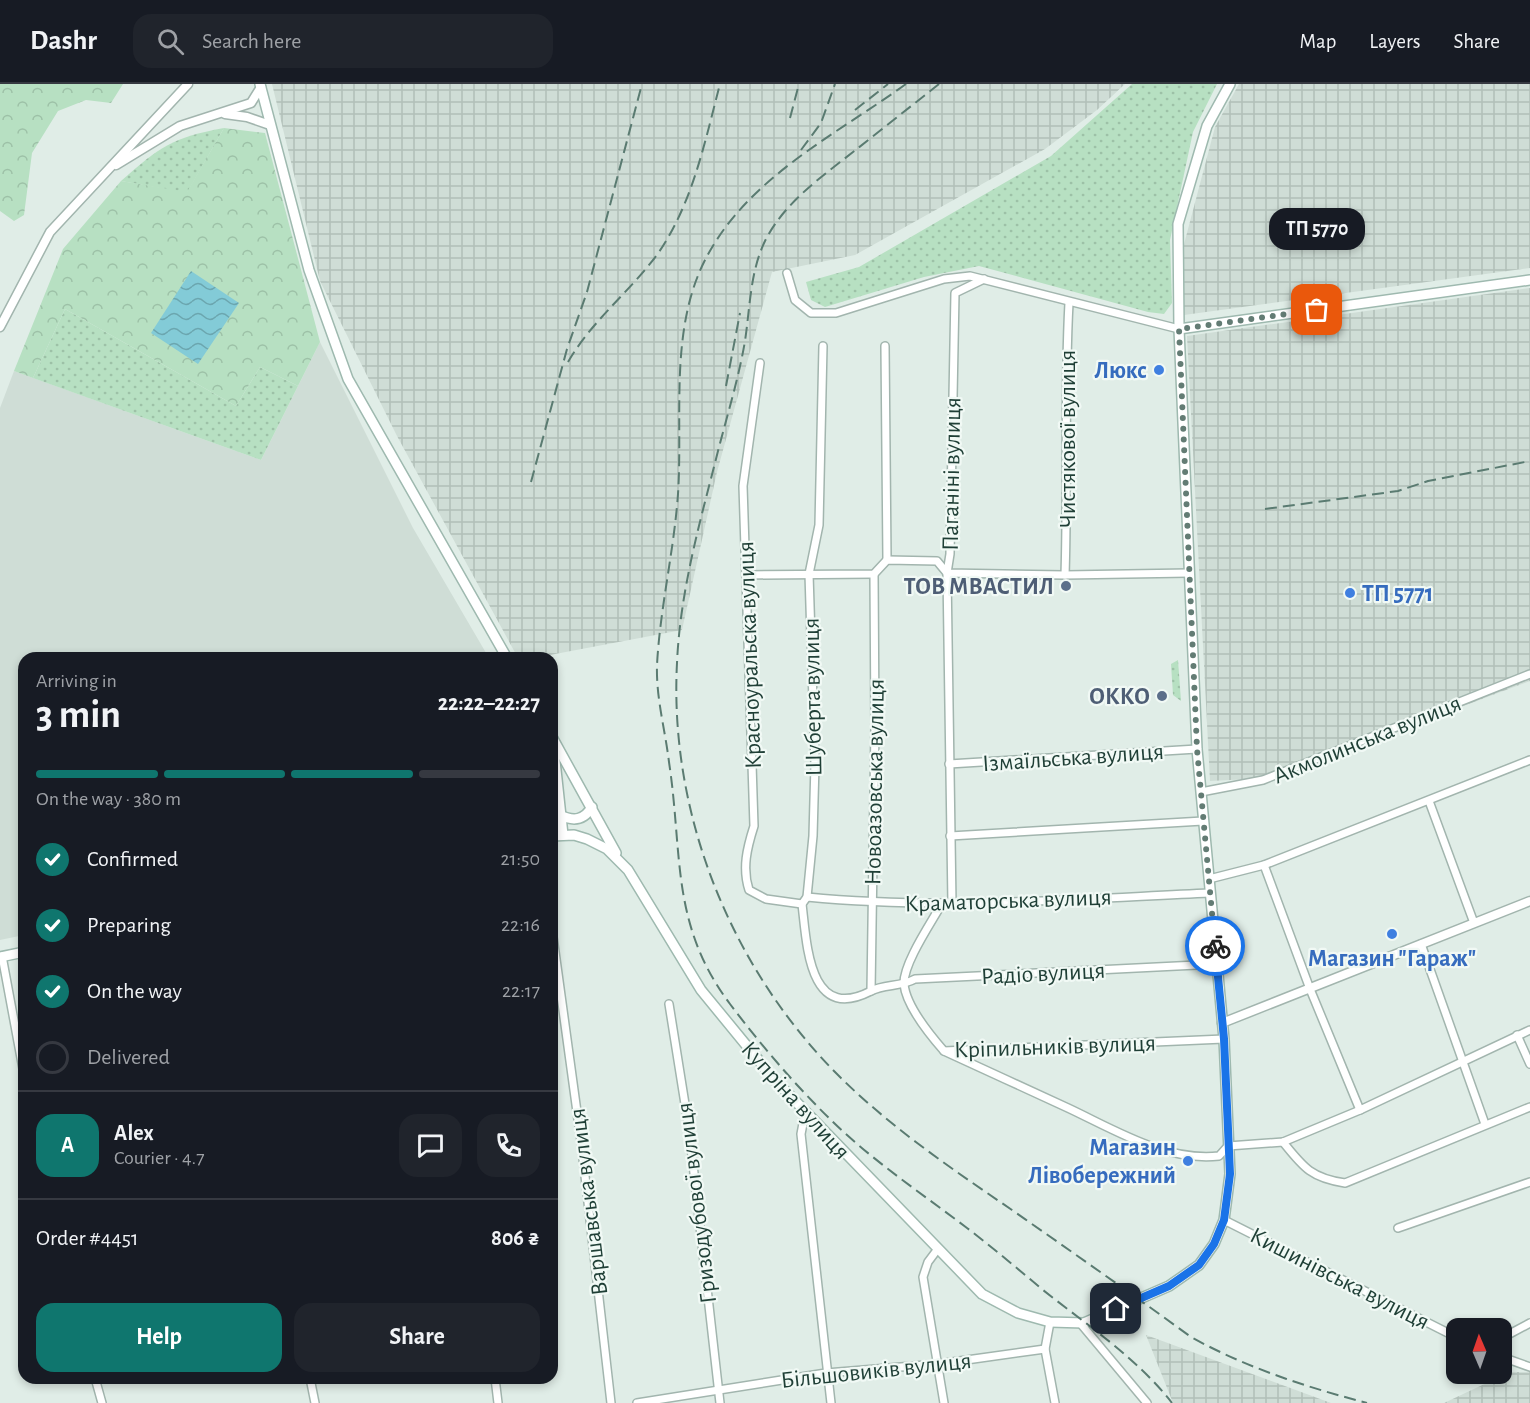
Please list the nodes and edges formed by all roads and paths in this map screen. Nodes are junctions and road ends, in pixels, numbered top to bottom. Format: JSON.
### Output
{"nodes":[{"id":1,"x":188,"y":84,"type":"edge"},
{"id":2,"x":1230,"y":84,"type":"edge"},
{"id":3,"x":260,"y":86,"type":"edge"},
{"id":4,"x":222,"y":114,"type":"junction"},
{"id":5,"x":270,"y":125,"type":"junction"},
{"id":6,"x":108,"y":169,"type":"junction"},
{"id":7,"x":788,"y":273,"type":"dead end"},
{"id":8,"x":984,"y":279,"type":"junction"},
{"id":9,"x":1530,"y":280,"type":"edge"},
{"id":10,"x":1069,"y":303,"type":"junction"},
{"id":11,"x":0,"y":327,"type":"edge"},
{"id":12,"x":1179,"y":329,"type":"junction"},
{"id":13,"x":823,"y":346,"type":"dead end"},
{"id":14,"x":885,"y":346,"type":"dead end"},
{"id":15,"x":760,"y":363,"type":"dead end"},
{"id":16,"x":887,"y":560,"type":"junction"},
{"id":17,"x":947,"y":573,"type":"junction"},
{"id":18,"x":1189,"y":573,"type":"junction"},
{"id":19,"x":809,"y":574,"type":"junction"},
{"id":20,"x":874,"y":574,"type":"junction"},
{"id":21,"x":746,"y":575,"type":"junction"},
{"id":22,"x":1065,"y":575,"type":"junction"},
{"id":23,"x":504,"y":652,"type":"edge"},
{"id":24,"x":1530,"y":674,"type":"edge"},
{"id":25,"x":558,"y":748,"type":"edge"},
{"id":26,"x":1197,"y":749,"type":"junction"},
{"id":27,"x":1530,"y":760,"type":"edge"},
{"id":28,"x":949,"y":764,"type":"junction"},
{"id":29,"x":1201,"y":792,"type":"junction"},
{"id":30,"x":558,"y":796,"type":"edge"},
{"id":31,"x":1429,"y":801,"type":"junction"},
{"id":32,"x":592,"y":807,"type":"junction"},
{"id":33,"x":560,"y":815,"type":"junction"},
{"id":34,"x":1203,"y":821,"type":"junction"},
{"id":35,"x":558,"y":835,"type":"edge"},
{"id":36,"x":562,"y":835,"type":"junction"},
{"id":37,"x":950,"y":836,"type":"junction"},
{"id":38,"x":1264,"y":864,"type":"junction"},
{"id":39,"x":627,"y":870,"type":"junction"},
{"id":40,"x":1209,"y":879,"type":"junction"},
{"id":41,"x":1210,"y":893,"type":"junction"},
{"id":42,"x":807,"y":897,"type":"junction"},
{"id":43,"x":1530,"y":901,"type":"edge"},
{"id":44,"x":872,"y":903,"type":"junction"},
{"id":45,"x":802,"y":904,"type":"junction"},
{"id":46,"x":941,"y":904,"type":"junction"},
{"id":47,"x":952,"y":904,"type":"junction"},
{"id":48,"x":1474,"y":923,"type":"junction"},
{"id":49,"x":1421,"y":944,"type":"junction"},
{"id":50,"x":18,"y":953,"type":"edge"},
{"id":51,"x":1,"y":957,"type":"edge"},
{"id":52,"x":1217,"y":964,"type":"junction"},
{"id":53,"x":558,"y":974,"type":"edge"},
{"id":54,"x":904,"y":985,"type":"junction"},
{"id":55,"x":1310,"y":989,"type":"junction"},
{"id":56,"x":871,"y":991,"type":"junction"},
{"id":57,"x":669,"y":1004,"type":"dead end"},
{"id":58,"x":1222,"y":1023,"type":"junction"},
{"id":59,"x":1530,"y":1030,"type":"edge"},
{"id":60,"x":1517,"y":1035,"type":"junction"},
{"id":61,"x":1224,"y":1039,"type":"junction"},
{"id":62,"x":18,"y":1043,"type":"edge"},
{"id":63,"x":944,"y":1051,"type":"junction"},
{"id":64,"x":1462,"y":1060,"type":"junction"},
{"id":65,"x":1530,"y":1064,"type":"edge"},
{"id":66,"x":1530,"y":1107,"type":"edge"},
{"id":67,"x":1360,"y":1110,"type":"junction"},
{"id":68,"x":805,"y":1113,"type":"junction"},
{"id":69,"x":1485,"y":1124,"type":"junction"},
{"id":70,"x":1283,"y":1142,"type":"junction"},
{"id":71,"x":1228,"y":1146,"type":"junction"},
{"id":72,"x":1530,"y":1182,"type":"edge"},
{"id":73,"x":1224,"y":1220,"type":"junction"},
{"id":74,"x":1398,"y":1228,"type":"dead end"},
{"id":75,"x":937,"y":1250,"type":"junction"},
{"id":76,"x":1050,"y":1322,"type":"junction"},
{"id":77,"x":1530,"y":1323,"type":"edge"},
{"id":78,"x":1081,"y":1324,"type":"junction"},
{"id":79,"x":1446,"y":1332,"type":"edge"},
{"id":80,"x":1512,"y":1333,"type":"edge"},
{"id":81,"x":1045,"y":1349,"type":"junction"},
{"id":82,"x":1512,"y":1361,"type":"edge"},
{"id":83,"x":938,"y":1364,"type":"junction"},
{"id":84,"x":1530,"y":1367,"type":"edge"},
{"id":85,"x":826,"y":1373,"type":"junction"},
{"id":86,"x":97,"y":1384,"type":"edge"},
{"id":87,"x":311,"y":1384,"type":"edge"},
{"id":88,"x":496,"y":1384,"type":"edge"},
{"id":89,"x":718,"y":1389,"type":"junction"},
{"id":90,"x":663,"y":1401,"type":"edge"},
{"id":91,"x":102,"y":1403,"type":"edge"},
{"id":92,"x":315,"y":1403,"type":"edge"},
{"id":93,"x":498,"y":1403,"type":"edge"},
{"id":94,"x":611,"y":1403,"type":"edge"},
{"id":95,"x":637,"y":1403,"type":"edge"},
{"id":96,"x":720,"y":1403,"type":"edge"},
{"id":97,"x":831,"y":1403,"type":"edge"},
{"id":98,"x":944,"y":1403,"type":"edge"},
{"id":99,"x":1055,"y":1403,"type":"edge"},
{"id":100,"x":1147,"y":1403,"type":"edge"}],
"edges":[{"from":1,"to":6,"type":"street"},
{"from":2,"to":12,"type":"main road"},
{"from":3,"to":4,"type":"street"},
{"from":3,"to":5,"type":"main road"},
{"from":4,"to":5,"type":"street"},
{"from":4,"to":6,"type":"street"},
{"from":5,"to":23,"type":"main road"},
{"from":6,"to":11,"type":"street"},
{"from":7,"to":8,"type":"street"},
{"from":8,"to":10,"type":"street"},
{"from":8,"to":17,"type":"street","name":"Паганіні вулиця"},
{"from":9,"to":12,"type":"main road"},
{"from":10,"to":12,"type":"street"},
{"from":10,"to":22,"type":"street","name":"Чистякової вулиця"},
{"from":12,"to":18,"type":"main road"},
{"from":13,"to":19,"type":"street","name":"Шуберта вулиця"},
{"from":14,"to":16,"type":"street"},
{"from":15,"to":21,"type":"street","name":"Красноуральска вулиця"},
{"from":16,"to":17,"type":"street"},
{"from":16,"to":20,"type":"street"},
{"from":17,"to":22,"type":"street"},
{"from":17,"to":28,"type":"street","name":"Паганіні вулиця"},
{"from":18,"to":22,"type":"street"},
{"from":18,"to":26,"type":"main road"},
{"from":19,"to":20,"type":"street"},
{"from":19,"to":21,"type":"street"},
{"from":19,"to":42,"type":"street","name":"Шуберта вулиця"},
{"from":20,"to":44,"type":"street","name":"Новоазовська вулиця"},
{"from":21,"to":45,"type":"street","name":"Красноуральска вулиця"},
{"from":24,"to":29,"type":"street","name":"Акмолинська вулиця"},
{"from":25,"to":32,"type":"main road"},
{"from":26,"to":28,"type":"street","name":"Ізмаїльська вулиця"},
{"from":26,"to":29,"type":"main road"},
{"from":27,"to":31,"type":"street"},
{"from":28,"to":37,"type":"street","name":"Паганіні вулиця"},
{"from":29,"to":34,"type":"main road"},
{"from":30,"to":33,"type":"main road"},
{"from":31,"to":38,"type":"street"},
{"from":31,"to":48,"type":"street"},
{"from":32,"to":33,"type":"main road"},
{"from":32,"to":39,"type":"main road"},
{"from":33,"to":36,"type":"main road"},
{"from":34,"to":37,"type":"street"},
{"from":34,"to":40,"type":"main road"},
{"from":35,"to":36,"type":"main road","name":"Купріна вулиця"},
{"from":36,"to":39,"type":"main road","name":"Купріна вулиця"},
{"from":37,"to":47,"type":"street","name":"Паганіні вулиця"},
{"from":38,"to":40,"type":"street"},
{"from":38,"to":55,"type":"street"},
{"from":39,"to":68,"type":"main road","name":"Купріна вулиця"},
{"from":40,"to":41,"type":"main road"},
{"from":41,"to":47,"type":"street","name":"Краматорська вулиця"},
{"from":41,"to":52,"type":"main road"},
{"from":42,"to":44,"type":"street","name":"Краматорська вулиця"},
{"from":42,"to":45,"type":"street","name":"Шуберта вулиця"},
{"from":43,"to":48,"type":"street"},
{"from":44,"to":46,"type":"street","name":"Краматорська вулиця"},
{"from":44,"to":56,"type":"street","name":"Новоазовська вулиця"},
{"from":45,"to":56,"type":"street"},
{"from":46,"to":47,"type":"street","name":"Краматорська вулиця"},
{"from":46,"to":54,"type":"street"},
{"from":48,"to":49,"type":"street"},
{"from":49,"to":55,"type":"street"},
{"from":49,"to":64,"type":"street"},
{"from":50,"to":51,"type":"main road"},
{"from":51,"to":62,"type":"street"},
{"from":52,"to":54,"type":"street","name":"Радіо вулиця"},
{"from":52,"to":58,"type":"main road"},
{"from":53,"to":94,"type":"street","name":"Варшавська вулиця"},
{"from":54,"to":56,"type":"street","name":"Радіо вулиця"},
{"from":54,"to":63,"type":"street","name":"Кріпильників вулиця"},
{"from":55,"to":58,"type":"street"},
{"from":55,"to":67,"type":"street"},
{"from":57,"to":89,"type":"street","name":"Гризодубової вулиця"},
{"from":58,"to":61,"type":"main road"},
{"from":59,"to":60,"type":"street"},
{"from":60,"to":64,"type":"street"},
{"from":60,"to":65,"type":"street"},
{"from":61,"to":63,"type":"street","name":"Кріпильників вулиця"},
{"from":61,"to":71,"type":"main road"},
{"from":63,"to":71,"type":"street"},
{"from":64,"to":67,"type":"street"},
{"from":64,"to":69,"type":"street"},
{"from":66,"to":69,"type":"street"},
{"from":67,"to":70,"type":"street"},
{"from":68,"to":75,"type":"main road","name":"Купріна вулиця"},
{"from":68,"to":85,"type":"street"},
{"from":69,"to":70,"type":"street"},
{"from":70,"to":71,"type":"street"},
{"from":71,"to":73,"type":"main road"},
{"from":72,"to":74,"type":"street"},
{"from":73,"to":78,"type":"main road"},
{"from":73,"to":79,"type":"street","name":"Кишинівська вулиця"},
{"from":75,"to":76,"type":"main road","name":"Купріна вулиця"},
{"from":75,"to":83,"type":"street"},
{"from":76,"to":78,"type":"main road","name":"Купріна вулиця"},
{"from":76,"to":81,"type":"street"},
{"from":77,"to":80,"type":"street"},
{"from":78,"to":100,"type":"street"},
{"from":81,"to":83,"type":"street","name":"Більшовиків вулиця"},
{"from":81,"to":99,"type":"street"},
{"from":82,"to":84,"type":"street"},
{"from":83,"to":85,"type":"street","name":"Більшовиків вулиця"},
{"from":83,"to":98,"type":"street"},
{"from":85,"to":89,"type":"street","name":"Більшовиків вулиця"},
{"from":85,"to":97,"type":"street"},
{"from":86,"to":91,"type":"street"},
{"from":87,"to":92,"type":"street"},
{"from":88,"to":93,"type":"street"},
{"from":89,"to":90,"type":"street","name":"Більшовиків вулиця"},
{"from":89,"to":96,"type":"street","name":"Гризодубової вулиця"},
{"from":90,"to":95,"type":"street","name":"Більшовиків вулиця"}]}
